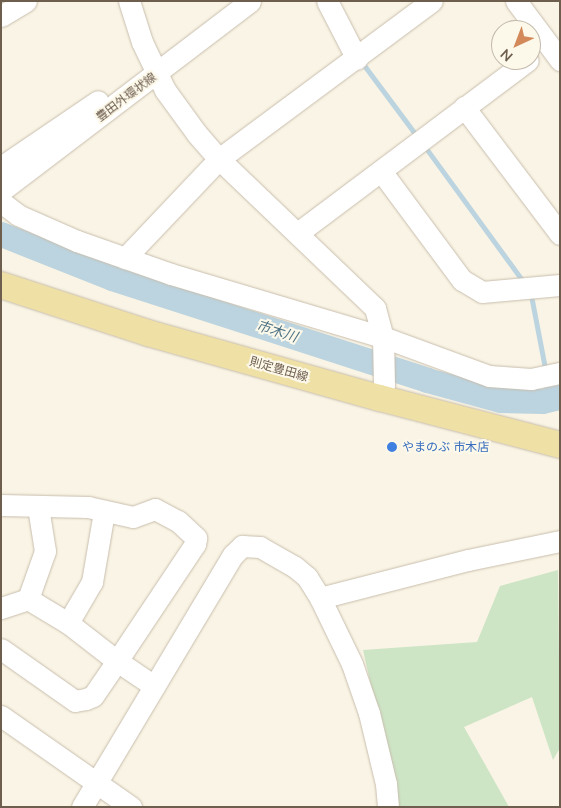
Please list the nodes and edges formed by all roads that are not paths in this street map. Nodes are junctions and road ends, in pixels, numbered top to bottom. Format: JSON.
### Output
{"nodes":[{"id":1,"x":26,"y":1,"type":"edge"},
{"id":2,"x":129,"y":1,"type":"edge"},
{"id":3,"x":226,"y":1,"type":"edge"},
{"id":4,"x":250,"y":1,"type":"edge"},
{"id":5,"x":327,"y":1,"type":"edge"},
{"id":6,"x":432,"y":1,"type":"edge"},
{"id":7,"x":516,"y":1,"type":"edge"},
{"id":8,"x":1,"y":16,"type":"edge"},
{"id":9,"x":554,"y":52,"type":"edge"},
{"id":10,"x":541,"y":56,"type":"edge"},
{"id":11,"x":356,"y":59,"type":"junction"},
{"id":12,"x":154,"y":67,"type":"junction"},
{"id":13,"x":515,"y":70,"type":"edge"},
{"id":14,"x":464,"y":107,"type":"junction"},
{"id":15,"x":219,"y":159,"type":"junction"},
{"id":16,"x":1,"y":167,"type":"edge"},
{"id":17,"x":381,"y":171,"type":"junction"},
{"id":18,"x":1,"y":191,"type":"edge"},
{"id":19,"x":1,"y":202,"type":"edge"},
{"id":20,"x":299,"y":232,"type":"junction"},
{"id":21,"x":560,"y":234,"type":"edge"},
{"id":22,"x":125,"y":258,"type":"junction"},
{"id":23,"x":1,"y":285,"type":"edge"},
{"id":24,"x":560,"y":285,"type":"edge"},
{"id":25,"x":382,"y":337,"type":"junction"},
{"id":26,"x":560,"y":373,"type":"edge"},
{"id":27,"x":382,"y":392,"type":"junction"},
{"id":28,"x":560,"y":445,"type":"edge"},
{"id":29,"x":1,"y":505,"type":"edge"},
{"id":30,"x":38,"y":507,"type":"junction"},
{"id":31,"x":104,"y":512,"type":"junction"},
{"id":32,"x":560,"y":541,"type":"edge"},
{"id":33,"x":320,"y":598,"type":"junction"},
{"id":34,"x":28,"y":599,"type":"junction"},
{"id":35,"x":1,"y":608,"type":"edge"},
{"id":36,"x":68,"y":623,"type":"junction"},
{"id":37,"x":1,"y":649,"type":"edge"},
{"id":38,"x":117,"y":661,"type":"junction"},
{"id":39,"x":154,"y":686,"type":"junction"},
{"id":40,"x":1,"y":716,"type":"edge"},
{"id":41,"x":96,"y":782,"type":"junction"},
{"id":42,"x":82,"y":807,"type":"edge"},
{"id":43,"x":131,"y":807,"type":"edge"},
{"id":44,"x":388,"y":807,"type":"edge"}],
"edges":[{"from":1,"to":8,"type":"street"},
{"from":2,"to":12,"type":"street"},
{"from":3,"to":12,"type":"street","name":"豊田外環状線"},
{"from":4,"to":12,"type":"street","name":"豊田外環状線"},
{"from":5,"to":11,"type":"street"},
{"from":6,"to":11,"type":"street"},
{"from":7,"to":9,"type":"street"},
{"from":9,"to":10,"type":"street"},
{"from":11,"to":15,"type":"street"},
{"from":12,"to":15,"type":"street"},
{"from":12,"to":16,"type":"street","name":"豊田外環状線"},
{"from":12,"to":18,"type":"street","name":"豊田外環状線"},
{"from":13,"to":14,"type":"street"},
{"from":14,"to":17,"type":"street"},
{"from":14,"to":21,"type":"street"},
{"from":15,"to":20,"type":"street"},
{"from":15,"to":22,"type":"street"},
{"from":17,"to":20,"type":"street"},
{"from":17,"to":24,"type":"street"},
{"from":19,"to":22,"type":"street"},
{"from":20,"to":25,"type":"street"},
{"from":22,"to":25,"type":"street"},
{"from":23,"to":27,"type":"main road","name":"則定豊田線"},
{"from":25,"to":26,"type":"street"},
{"from":25,"to":27,"type":"street"},
{"from":27,"to":28,"type":"main road","name":"則定豊田線"},
{"from":29,"to":30,"type":"street"},
{"from":30,"to":31,"type":"street"},
{"from":30,"to":34,"type":"street"},
{"from":31,"to":36,"type":"street"},
{"from":31,"to":38,"type":"street"},
{"from":32,"to":33,"type":"street"},
{"from":33,"to":39,"type":"street"},
{"from":33,"to":44,"type":"street"},
{"from":34,"to":35,"type":"street"},
{"from":34,"to":36,"type":"street"},
{"from":36,"to":38,"type":"street"},
{"from":37,"to":38,"type":"street"},
{"from":38,"to":39,"type":"street"},
{"from":39,"to":41,"type":"street"},
{"from":40,"to":41,"type":"street"},
{"from":41,"to":42,"type":"street"},
{"from":41,"to":43,"type":"street"}]}
